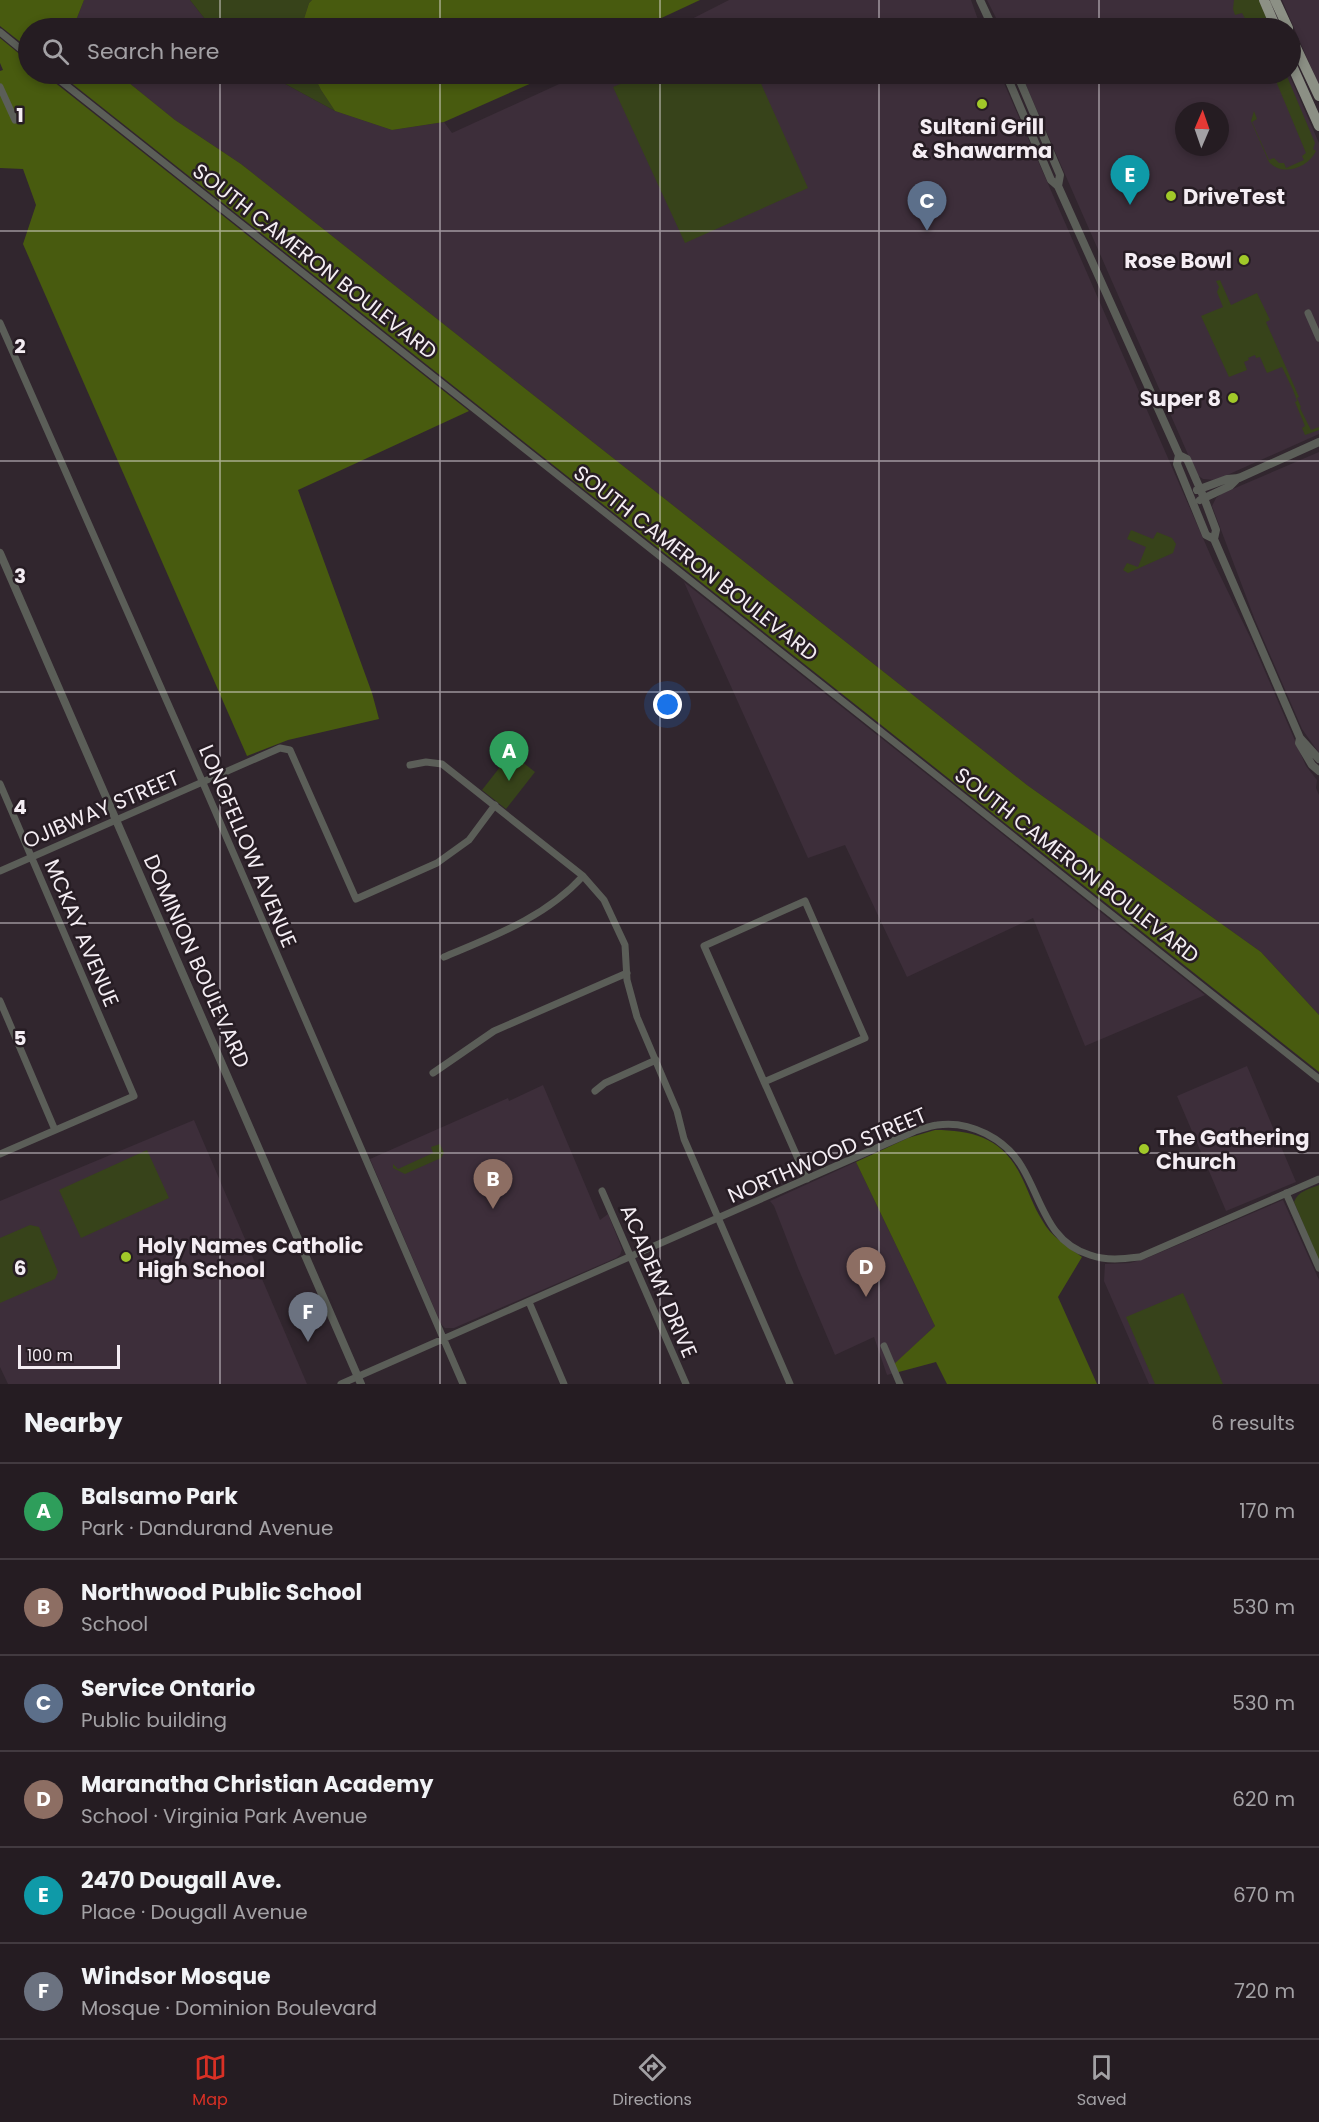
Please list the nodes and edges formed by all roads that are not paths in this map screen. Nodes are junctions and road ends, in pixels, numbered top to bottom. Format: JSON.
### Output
{"nodes":[{"id":1,"x":980,"y":0,"type":"edge"},
{"id":2,"x":1264,"y":0,"type":"edge"},
{"id":3,"x":1275,"y":0,"type":"edge"},
{"id":4,"x":988,"y":18,"type":"edge"},
{"id":5,"x":1272,"y":18,"type":"edge"},
{"id":6,"x":1283,"y":18,"type":"edge"},
{"id":7,"x":0,"y":32,"type":"edge"},
{"id":8,"x":18,"y":47,"type":"edge"},
{"id":9,"x":1301,"y":58,"type":"edge"},
{"id":10,"x":65,"y":84,"type":"edge"},
{"id":11,"x":1010,"y":84,"type":"edge"},
{"id":12,"x":1021,"y":84,"type":"edge"},
{"id":13,"x":1300,"y":84,"type":"edge"},
{"id":14,"x":0,"y":87,"type":"edge"},
{"id":15,"x":1319,"y":96,"type":"edge"},
{"id":16,"x":15,"y":120,"type":"dead end"},
{"id":17,"x":1319,"y":126,"type":"edge"},
{"id":18,"x":1058,"y":186,"type":"junction"},
{"id":19,"x":1308,"y":313,"type":"dead end"},
{"id":20,"x":0,"y":323,"type":"edge"},
{"id":21,"x":1319,"y":338,"type":"edge"},
{"id":22,"x":1319,"y":442,"type":"edge"},
{"id":23,"x":1179,"y":455,"type":"junction"},
{"id":24,"x":1189,"y":494,"type":"junction"},
{"id":25,"x":1202,"y":494,"type":"junction"},
{"id":26,"x":1193,"y":503,"type":"junction"},
{"id":27,"x":1214,"y":539,"type":"junction"},
{"id":28,"x":0,"y":553,"type":"edge"},
{"id":29,"x":1300,"y":738,"type":"junction"},
{"id":30,"x":1319,"y":759,"type":"edge"},
{"id":31,"x":410,"y":765,"type":"dead end"},
{"id":32,"x":1319,"y":771,"type":"edge"},
{"id":33,"x":202,"y":783,"type":"junction"},
{"id":34,"x":0,"y":784,"type":"edge"},
{"id":35,"x":495,"y":805,"type":"junction"},
{"id":36,"x":116,"y":821,"type":"junction"},
{"id":37,"x":32,"y":857,"type":"junction"},
{"id":38,"x":0,"y":871,"type":"edge"},
{"id":39,"x":584,"y":876,"type":"junction"},
{"id":40,"x":444,"y":957,"type":"dead end"},
{"id":41,"x":627,"y":973,"type":"junction"},
{"id":42,"x":0,"y":1001,"type":"edge"},
{"id":43,"x":656,"y":1060,"type":"junction"},
{"id":44,"x":433,"y":1073,"type":"dead end"},
{"id":45,"x":1319,"y":1079,"type":"edge"},
{"id":46,"x":764,"y":1082,"type":"junction"},
{"id":47,"x":595,"y":1092,"type":"dead end"},
{"id":48,"x":55,"y":1130,"type":"junction"},
{"id":49,"x":0,"y":1154,"type":"edge"},
{"id":50,"x":807,"y":1179,"type":"junction"},
{"id":51,"x":1319,"y":1179,"type":"edge"},
{"id":52,"x":602,"y":1191,"type":"dead end"},
{"id":53,"x":1286,"y":1193,"type":"junction"},
{"id":54,"x":718,"y":1219,"type":"junction"},
{"id":55,"x":631,"y":1257,"type":"junction"},
{"id":56,"x":1319,"y":1268,"type":"edge"},
{"id":57,"x":529,"y":1302,"type":"junction"},
{"id":58,"x":443,"y":1339,"type":"junction"},
{"id":59,"x":884,"y":1346,"type":"dead end"},
{"id":60,"x":359,"y":1380,"type":"edge"},
{"id":61,"x":340,"y":1384,"type":"edge"},
{"id":62,"x":463,"y":1384,"type":"edge"},
{"id":63,"x":564,"y":1384,"type":"edge"},
{"id":64,"x":686,"y":1384,"type":"edge"},
{"id":65,"x":790,"y":1384,"type":"edge"},
{"id":66,"x":900,"y":1384,"type":"edge"}],
"edges":[{"from":1,"to":4,"type":"street"},
{"from":2,"to":5,"type":"main road"},
{"from":3,"to":6,"type":"main road"},
{"from":7,"to":8,"type":"street"},
{"from":9,"to":15,"type":"main road"},
{"from":10,"to":45,"type":"street","name":"SOUTH CAMERON BOULEVARD"},
{"from":11,"to":18,"type":"street"},
{"from":12,"to":18,"type":"street"},
{"from":13,"to":17,"type":"main road"},
{"from":14,"to":16,"type":"street"},
{"from":18,"to":23,"type":"street"},
{"from":19,"to":21,"type":"street"},
{"from":20,"to":33,"type":"street","name":"LONGFELLOW AVENUE"},
{"from":22,"to":25,"type":"street"},
{"from":23,"to":24,"type":"street"},
{"from":23,"to":25,"type":"street"},
{"from":24,"to":25,"type":"street"},
{"from":24,"to":26,"type":"street"},
{"from":25,"to":26,"type":"street"},
{"from":25,"to":27,"type":"street"},
{"from":26,"to":27,"type":"street"},
{"from":27,"to":29,"type":"street"},
{"from":28,"to":36,"type":"street","name":"DOMINION BOULEVARD"},
{"from":29,"to":30,"type":"street"},
{"from":29,"to":32,"type":"street"},
{"from":31,"to":35,"type":"street"},
{"from":33,"to":35,"type":"street","name":"OJIBWAY STREET"},
{"from":33,"to":36,"type":"street","name":"OJIBWAY STREET"},
{"from":33,"to":58,"type":"street","name":"LONGFELLOW AVENUE"},
{"from":34,"to":37,"type":"street","name":"MCKAY AVENUE"},
{"from":35,"to":39,"type":"street"},
{"from":36,"to":37,"type":"street","name":"OJIBWAY STREET"},
{"from":36,"to":60,"type":"street","name":"DOMINION BOULEVARD"},
{"from":37,"to":38,"type":"street","name":"OJIBWAY STREET"},
{"from":37,"to":48,"type":"street","name":"MCKAY AVENUE"},
{"from":39,"to":40,"type":"street"},
{"from":39,"to":41,"type":"street"},
{"from":41,"to":43,"type":"street"},
{"from":41,"to":44,"type":"street"},
{"from":42,"to":48,"type":"street"},
{"from":43,"to":47,"type":"street"},
{"from":43,"to":54,"type":"street"},
{"from":46,"to":46,"type":"street"},
{"from":46,"to":50,"type":"street"},
{"from":48,"to":49,"type":"street"},
{"from":50,"to":53,"type":"street","name":"NORTHWOOD STREET"},
{"from":50,"to":54,"type":"street","name":"NORTHWOOD STREET"},
{"from":51,"to":53,"type":"street","name":"NORTHWOOD STREET"},
{"from":52,"to":55,"type":"street","name":"ACADEMY DRIVE"},
{"from":53,"to":56,"type":"street"},
{"from":54,"to":55,"type":"street","name":"NORTHWOOD STREET"},
{"from":54,"to":65,"type":"street"},
{"from":55,"to":57,"type":"street","name":"NORTHWOOD STREET"},
{"from":55,"to":64,"type":"street","name":"ACADEMY DRIVE"},
{"from":57,"to":58,"type":"street","name":"NORTHWOOD STREET"},
{"from":57,"to":63,"type":"street"},
{"from":58,"to":60,"type":"street","name":"NORTHWOOD STREET"},
{"from":58,"to":62,"type":"street","name":"LONGFELLOW AVENUE"},
{"from":59,"to":66,"type":"street"},
{"from":60,"to":61,"type":"street","name":"NORTHWOOD STREET"}]}
